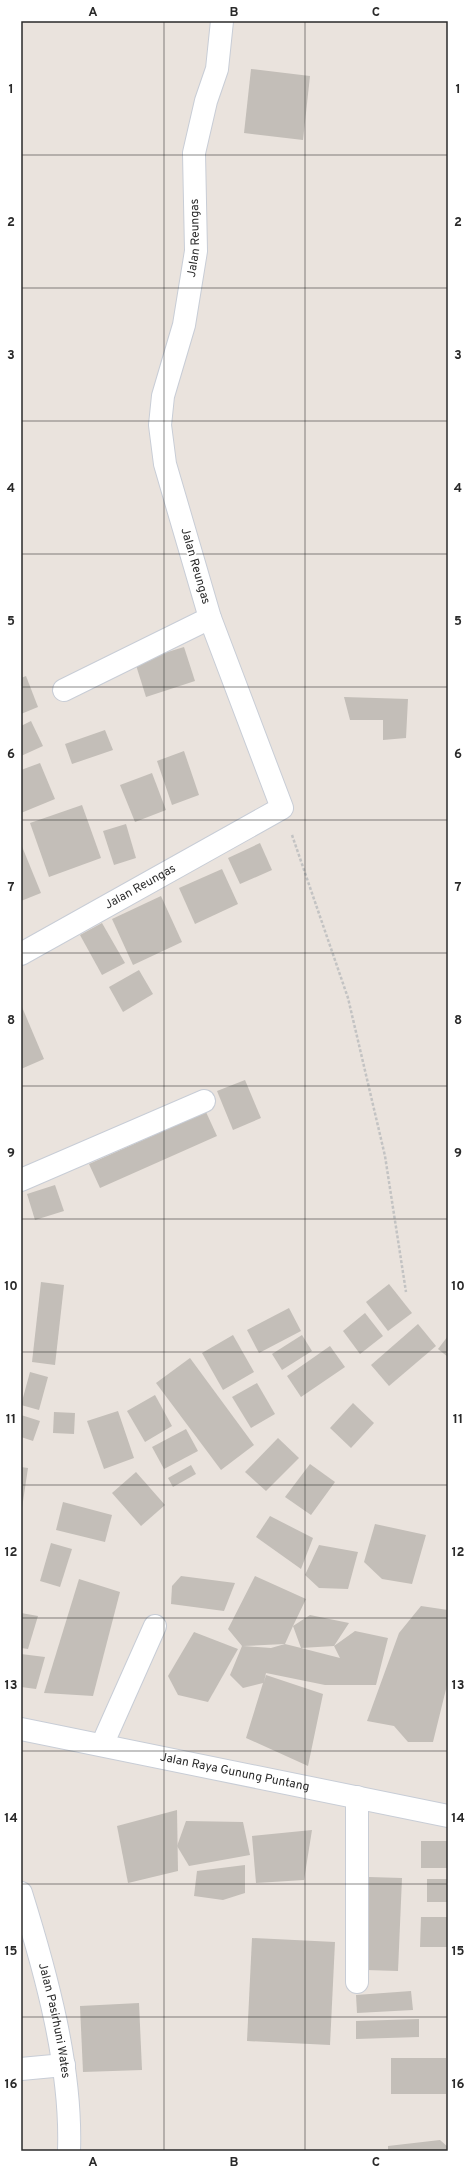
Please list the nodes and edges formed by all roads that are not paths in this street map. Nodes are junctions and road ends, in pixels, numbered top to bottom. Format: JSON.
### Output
{"nodes":[{"id":1,"x":222,"y":21,"type":"edge"},
{"id":2,"x":210,"y":618,"type":"junction"},
{"id":3,"x":64,"y":690,"type":"dead end"},
{"id":4,"x":21,"y":954,"type":"edge"},
{"id":5,"x":204,"y":1100,"type":"dead end"},
{"id":6,"x":21,"y":1180,"type":"edge"},
{"id":7,"x":155,"y":1626,"type":"dead end"},
{"id":8,"x":21,"y":1729,"type":"edge"},
{"id":9,"x":102,"y":1745,"type":"junction"},
{"id":10,"x":357,"y":1797,"type":"junction"},
{"id":11,"x":448,"y":1816,"type":"edge"},
{"id":12,"x":21,"y":1893,"type":"edge"},
{"id":13,"x":357,"y":1982,"type":"dead end"},
{"id":14,"x":64,"y":2065,"type":"junction"},
{"id":15,"x":21,"y":2069,"type":"edge"},
{"id":16,"x":69,"y":2151,"type":"edge"}],
"edges":[{"from":1,"to":2,"type":"street","name":"Jalan Reungas"},
{"from":2,"to":3,"type":"street"},
{"from":2,"to":4,"type":"street","name":"Jalan Reungas"},
{"from":5,"to":6,"type":"street"},
{"from":7,"to":9,"type":"street"},
{"from":8,"to":9,"type":"street","name":"Jalan Raya Gunung Puntang"},
{"from":9,"to":10,"type":"street","name":"Jalan Raya Gunung Puntang"},
{"from":10,"to":11,"type":"street","name":"Jalan Raya Gunung Puntang"},
{"from":10,"to":13,"type":"street"},
{"from":12,"to":14,"type":"street","name":"Jalan Pasirhuni Wates"},
{"from":14,"to":15,"type":"street"},
{"from":14,"to":16,"type":"street","name":"Jalan Pasirhuni Wates"}]}
